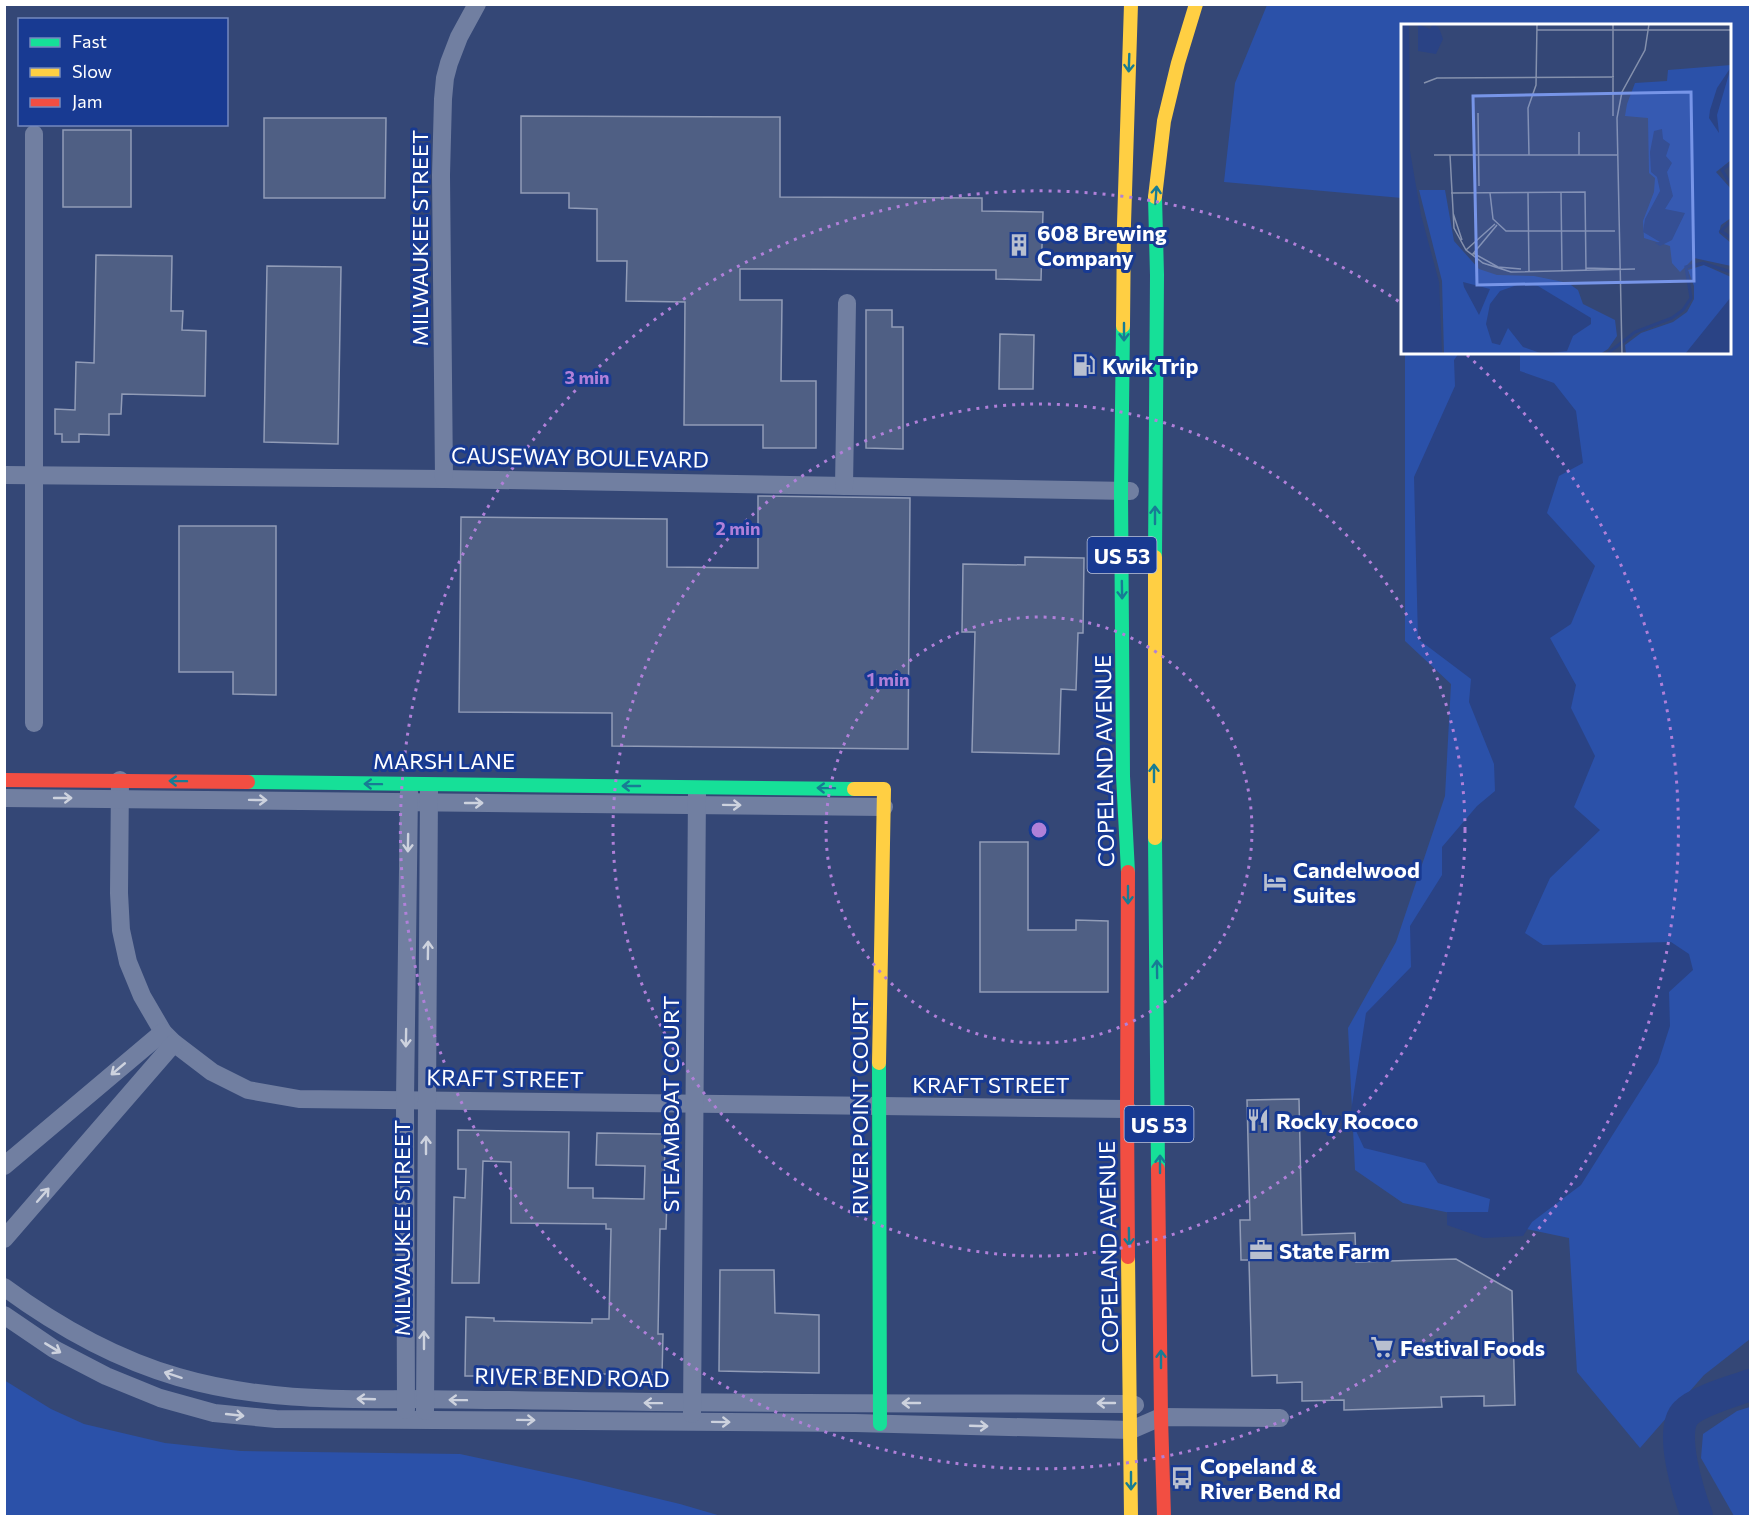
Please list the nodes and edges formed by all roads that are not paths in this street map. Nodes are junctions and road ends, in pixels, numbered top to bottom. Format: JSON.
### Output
{"nodes":[{"id":1,"x":477,"y":4,"type":"edge"},
{"id":2,"x":1131,"y":4,"type":"edge"},
{"id":3,"x":1196,"y":4,"type":"edge"},
{"id":4,"x":34,"y":134,"type":"dead end"},
{"id":5,"x":847,"y":303,"type":"dead end"},
{"id":6,"x":4,"y":475,"type":"edge"},
{"id":7,"x":35,"y":475,"type":"junction"},
{"id":8,"x":444,"y":479,"type":"junction"},
{"id":9,"x":844,"y":486,"type":"junction"},
{"id":10,"x":1121,"y":490,"type":"junction"},
{"id":11,"x":1155,"y":491,"type":"junction"},
{"id":12,"x":34,"y":723,"type":"dead end"},
{"id":13,"x":4,"y":780,"type":"edge"},
{"id":14,"x":697,"y":786,"type":"junction"},
{"id":15,"x":120,"y":789,"type":"junction"},
{"id":16,"x":409,"y":793,"type":"junction"},
{"id":17,"x":429,"y":794,"type":"junction"},
{"id":18,"x":4,"y":798,"type":"edge"},
{"id":19,"x":884,"y":798,"type":"junction"},
{"id":20,"x":697,"y":805,"type":"junction"},
{"id":21,"x":1128,"y":936,"type":"junction"},
{"id":22,"x":168,"y":1037,"type":"junction"},
{"id":23,"x":1159,"y":1058,"type":"junction"},
{"id":24,"x":405,"y":1101,"type":"junction"},
{"id":25,"x":426,"y":1101,"type":"junction"},
{"id":26,"x":693,"y":1104,"type":"junction"},
{"id":27,"x":878,"y":1107,"type":"junction"},
{"id":28,"x":1127,"y":1108,"type":"junction"},
{"id":29,"x":4,"y":1166,"type":"edge"},
{"id":30,"x":4,"y":1239,"type":"edge"},
{"id":31,"x":4,"y":1287,"type":"edge"},
{"id":32,"x":4,"y":1315,"type":"edge"},
{"id":33,"x":416,"y":1399,"type":"junction"},
{"id":34,"x":880,"y":1403,"type":"junction"},
{"id":35,"x":1131,"y":1404,"type":"junction"},
{"id":36,"x":692,"y":1412,"type":"junction"},
{"id":37,"x":1161,"y":1417,"type":"junction"},
{"id":38,"x":1280,"y":1418,"type":"dead end"},
{"id":39,"x":406,"y":1419,"type":"junction"},
{"id":40,"x":425,"y":1419,"type":"junction"},
{"id":41,"x":880,"y":1424,"type":"junction"},
{"id":42,"x":1131,"y":1430,"type":"junction"},
{"id":43,"x":1131,"y":1516,"type":"edge"},
{"id":44,"x":1164,"y":1516,"type":"edge"}],
"edges":[{"from":1,"to":8,"type":"street","name":"MILWAUKEE STREET"},
{"from":2,"to":10,"type":"main road","name":"COPELAND AVENUE","number":"US 53","one_way":true},
{"from":11,"to":3,"type":"main road","number":"US 53","one_way":true},
{"from":4,"to":7,"type":"street"},
{"from":5,"to":9,"type":"street"},
{"from":6,"to":7,"type":"street","name":"CAUSEWAY BOULEVARD"},
{"from":7,"to":8,"type":"street","name":"CAUSEWAY BOULEVARD"},
{"from":7,"to":12,"type":"street"},
{"from":8,"to":9,"type":"street","name":"CAUSEWAY BOULEVARD"},
{"from":9,"to":10,"type":"street","name":"CAUSEWAY BOULEVARD"},
{"from":10,"to":11,"type":"street","name":"CAUSEWAY BOULEVARD"},
{"from":10,"to":21,"type":"main road","name":"COPELAND AVENUE","number":"US 53","one_way":true},
{"from":23,"to":11,"type":"main road","number":"US 53","one_way":true},
{"from":13,"to":15,"type":"main road","name":"MARSH LANE"},
{"from":14,"to":17,"type":"main road","name":"MARSH LANE","one_way":true},
{"from":19,"to":14,"type":"main road","name":"MARSH LANE","one_way":true},
{"from":14,"to":20,"type":"street","name":"STEAMBOAT COURT"},
{"from":15,"to":16,"type":"street","name":"MARSH LANE"},
{"from":18,"to":15,"type":"street","name":"MARSH LANE","one_way":true},
{"from":15,"to":22,"type":"street","name":"KRAFT STREET"},
{"from":16,"to":17,"type":"street","name":"MARSH LANE"},
{"from":16,"to":24,"type":"street","name":"MILWAUKEE STREET","one_way":true},
{"from":17,"to":20,"type":"street","name":"MARSH LANE","one_way":true},
{"from":25,"to":17,"type":"street","name":"MILWAUKEE STREET","one_way":true},
{"from":20,"to":19,"type":"street","name":"MARSH LANE","one_way":true},
{"from":19,"to":27,"type":"main road","name":"RIVER POINT COURT"},
{"from":20,"to":26,"type":"street","name":"STEAMBOAT COURT"},
{"from":21,"to":23,"type":"main road"},
{"from":21,"to":28,"type":"main road","name":"COPELAND AVENUE","number":"US 53"},
{"from":22,"to":24,"type":"street","name":"KRAFT STREET"},
{"from":22,"to":29,"type":"street","one_way":true},
{"from":30,"to":22,"type":"street","one_way":true},
{"from":37,"to":23,"type":"main road","number":"US 53","one_way":true},
{"from":24,"to":25,"type":"street","name":"KRAFT STREET"},
{"from":24,"to":33,"type":"street","name":"MILWAUKEE STREET"},
{"from":25,"to":26,"type":"street","name":"KRAFT STREET"},
{"from":33,"to":25,"type":"street","name":"MILWAUKEE STREET","one_way":true},
{"from":26,"to":27,"type":"street","name":"KRAFT STREET"},
{"from":26,"to":36,"type":"street","name":"STEAMBOAT COURT"},
{"from":27,"to":28,"type":"street","name":"KRAFT STREET"},
{"from":27,"to":34,"type":"main road","name":"RIVER POINT COURT"},
{"from":28,"to":35,"type":"main road","name":"COPELAND AVENUE","number":"US 53","one_way":true},
{"from":33,"to":31,"type":"street","name":"RIVER BEND ROAD","one_way":true},
{"from":32,"to":39,"type":"street","name":"RIVER BEND ROAD","one_way":true},
{"from":36,"to":33,"type":"street","name":"RIVER BEND ROAD","one_way":true},
{"from":33,"to":39,"type":"street","name":"MILWAUKEE STREET"},
{"from":33,"to":40,"type":"street","name":"MILWAUKEE STREET"},
{"from":35,"to":34,"type":"street","name":"RIVER BEND ROAD","one_way":true},
{"from":34,"to":36,"type":"street","name":"RIVER BEND ROAD"},
{"from":34,"to":41,"type":"main road","name":"RIVER POINT COURT"},
{"from":35,"to":37,"type":"street","name":"RIVER BEND ROAD"},
{"from":35,"to":42,"type":"main road","name":"COPELAND AVENUE","number":"US 53"},
{"from":40,"to":36,"type":"street","name":"RIVER BEND ROAD","one_way":true},
{"from":36,"to":41,"type":"street","name":"RIVER BEND ROAD","one_way":true},
{"from":37,"to":38,"type":"street","name":"RIVER BEND ROAD"},
{"from":37,"to":42,"type":"street","name":"RIVER BEND ROAD"},
{"from":37,"to":44,"type":"main road","number":"US 53"},
{"from":39,"to":40,"type":"street","name":"RIVER BEND ROAD"},
{"from":41,"to":42,"type":"street","name":"RIVER BEND ROAD","one_way":true},
{"from":42,"to":43,"type":"main road","name":"COPELAND AVENUE","number":"US 53","one_way":true}]}
